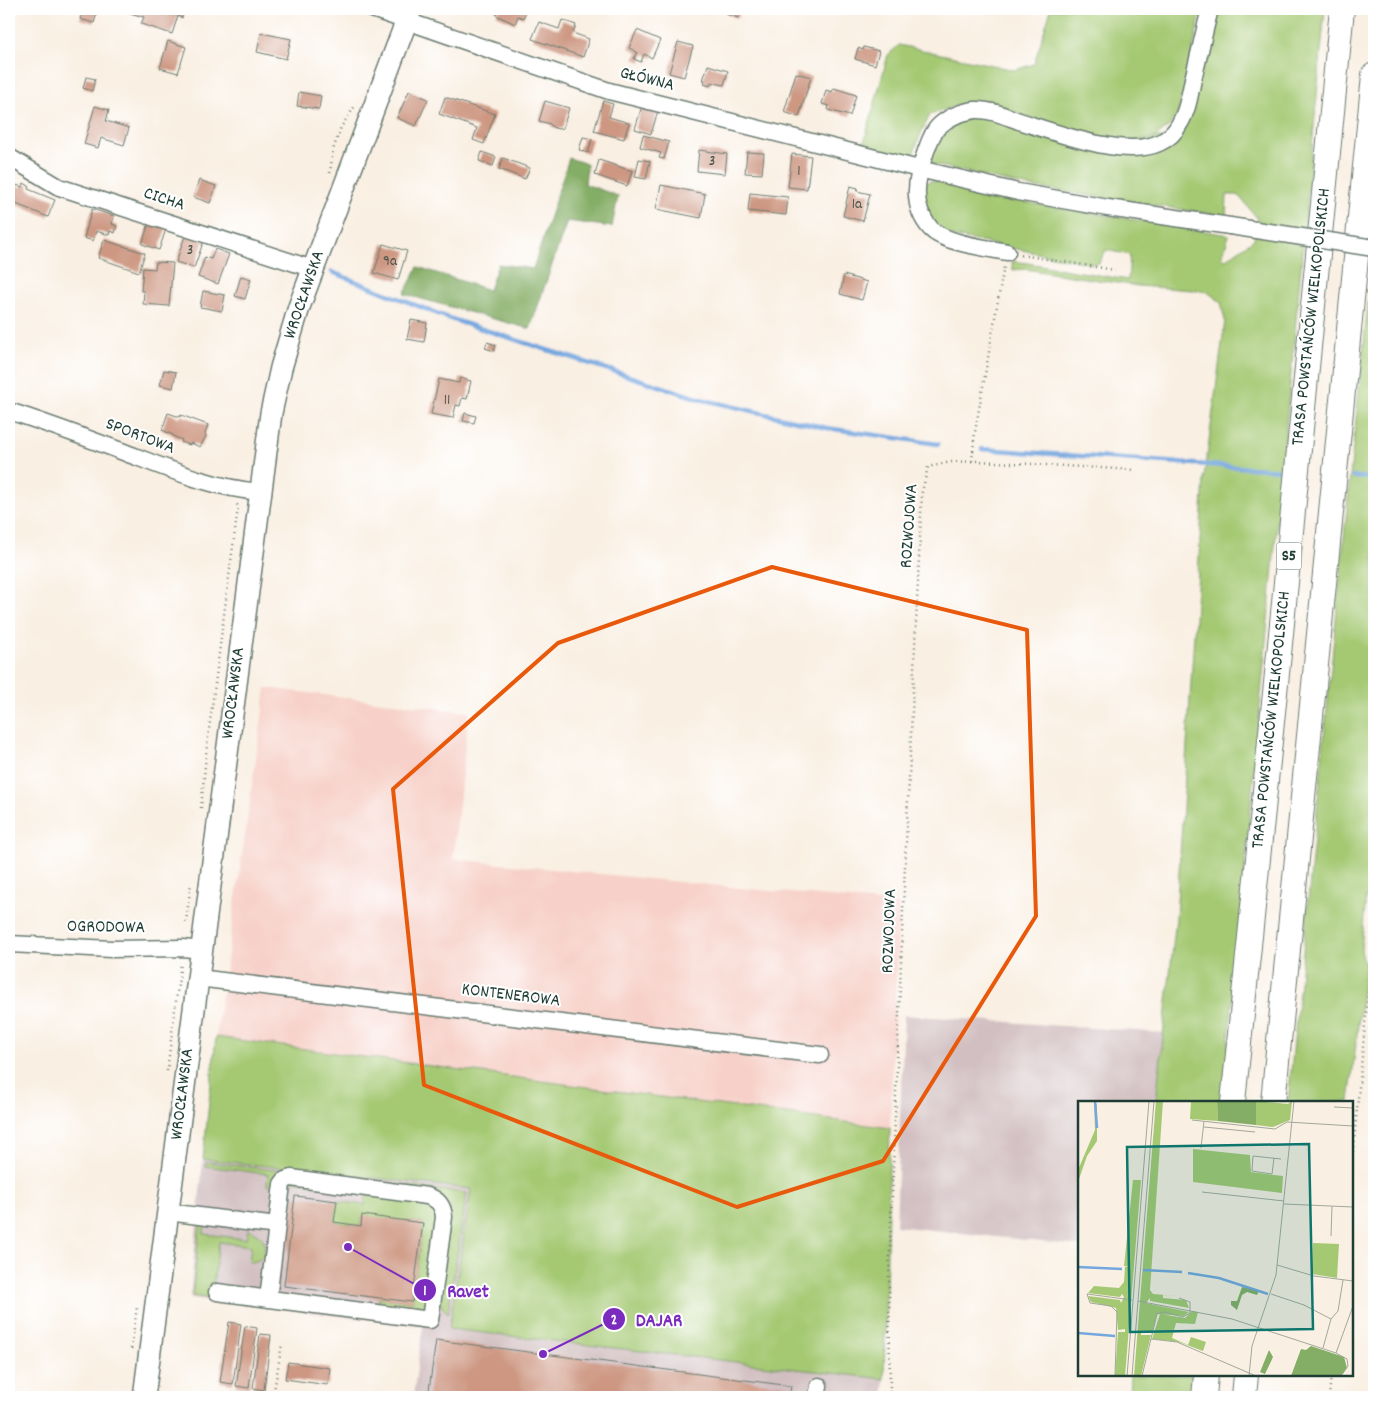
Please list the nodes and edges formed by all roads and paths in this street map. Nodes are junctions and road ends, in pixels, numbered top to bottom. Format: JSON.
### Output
{"nodes":[{"id":1,"x":372,"y":9,"type":"edge"},
{"id":2,"x":1210,"y":9,"type":"edge"},
{"id":3,"x":1342,"y":9,"type":"edge"},
{"id":4,"x":409,"y":15,"type":"edge"},
{"id":5,"x":1374,"y":75,"type":"edge"},
{"id":6,"x":9,"y":158,"type":"edge"},
{"id":7,"x":919,"y":169,"type":"junction"},
{"id":8,"x":1374,"y":248,"type":"edge"},
{"id":9,"x":1007,"y":252,"type":"junction"},
{"id":10,"x":313,"y":269,"type":"junction"},
{"id":11,"x":1115,"y":270,"type":"dead end"},
{"id":12,"x":9,"y":410,"type":"edge"},
{"id":13,"x":972,"y":461,"type":"junction"},
{"id":14,"x":1136,"y":470,"type":"dead end"},
{"id":15,"x":260,"y":492,"type":"junction"},
{"id":16,"x":1374,"y":930,"type":"edge"},
{"id":17,"x":9,"y":944,"type":"edge"},
{"id":18,"x":202,"y":950,"type":"junction"},
{"id":19,"x":198,"y":978,"type":"junction"},
{"id":20,"x":820,"y":1054,"type":"dead end"},
{"id":21,"x":1234,"y":1101,"type":"edge"},
{"id":22,"x":1273,"y":1101,"type":"edge"},
{"id":23,"x":1353,"y":1151,"type":"edge"},
{"id":24,"x":168,"y":1212,"type":"junction"},
{"id":25,"x":277,"y":1226,"type":"junction"},
{"id":26,"x":217,"y":1292,"type":"dead end"},
{"id":27,"x":268,"y":1299,"type":"junction"},
{"id":28,"x":282,"y":1344,"type":"dead end"},
{"id":29,"x":1206,"y":1376,"type":"edge"},
{"id":30,"x":1246,"y":1376,"type":"edge"},
{"id":31,"x":1331,"y":1376,"type":"edge"},
{"id":32,"x":144,"y":1397,"type":"edge"},
{"id":33,"x":273,"y":1397,"type":"edge"},
{"id":34,"x":890,"y":1397,"type":"edge"},
{"id":35,"x":1204,"y":1397,"type":"edge"},
{"id":36,"x":1244,"y":1397,"type":"edge"},
{"id":37,"x":1329,"y":1397,"type":"edge"}],
"edges":[{"from":1,"to":4,"type":"street","name":"GŁÓWNA"},
{"from":2,"to":7,"type":"street"},
{"from":3,"to":21,"type":"highway","name":"TRASA POWSTAŃCÓW WIELKOPOLSKICH","number":"S5"},
{"from":4,"to":7,"type":"street","name":"GŁÓWNA"},
{"from":4,"to":10,"type":"main road","name":"WROCŁAWSKA"},
{"from":5,"to":22,"type":"highway","number":"S5"},
{"from":6,"to":10,"type":"street","name":"CICHA"},
{"from":7,"to":8,"type":"street","name":"GŁÓWNA","bridge":true},
{"from":7,"to":9,"type":"street"},
{"from":9,"to":11,"type":"path"},
{"from":9,"to":13,"type":"path"},
{"from":10,"to":15,"type":"main road","name":"WROCŁAWSKA"},
{"from":12,"to":15,"type":"street","name":"SPORTOWA"},
{"from":13,"to":14,"type":"path"},
{"from":13,"to":34,"type":"path","name":"ROZWOJOWA"},
{"from":15,"to":18,"type":"main road","name":"WROCŁAWSKA"},
{"from":16,"to":23,"type":"path"},
{"from":17,"to":18,"type":"street","name":"OGRODOWA"},
{"from":18,"to":19,"type":"main road","name":"WROCŁAWSKA"},
{"from":19,"to":20,"type":"street","name":"KONTENEROWA"},
{"from":19,"to":24,"type":"main road","name":"WROCŁAWSKA"},
{"from":24,"to":25,"type":"street"},
{"from":24,"to":32,"type":"main road","name":"WROCŁAWSKA"},
{"from":25,"to":27,"type":"street"},
{"from":25,"to":27,"type":"street"},
{"from":26,"to":27,"type":"street"},
{"from":28,"to":33,"type":"path"},
{"from":29,"to":35,"type":"highway"},
{"from":30,"to":36,"type":"highway"},
{"from":31,"to":37,"type":"path"}]}
